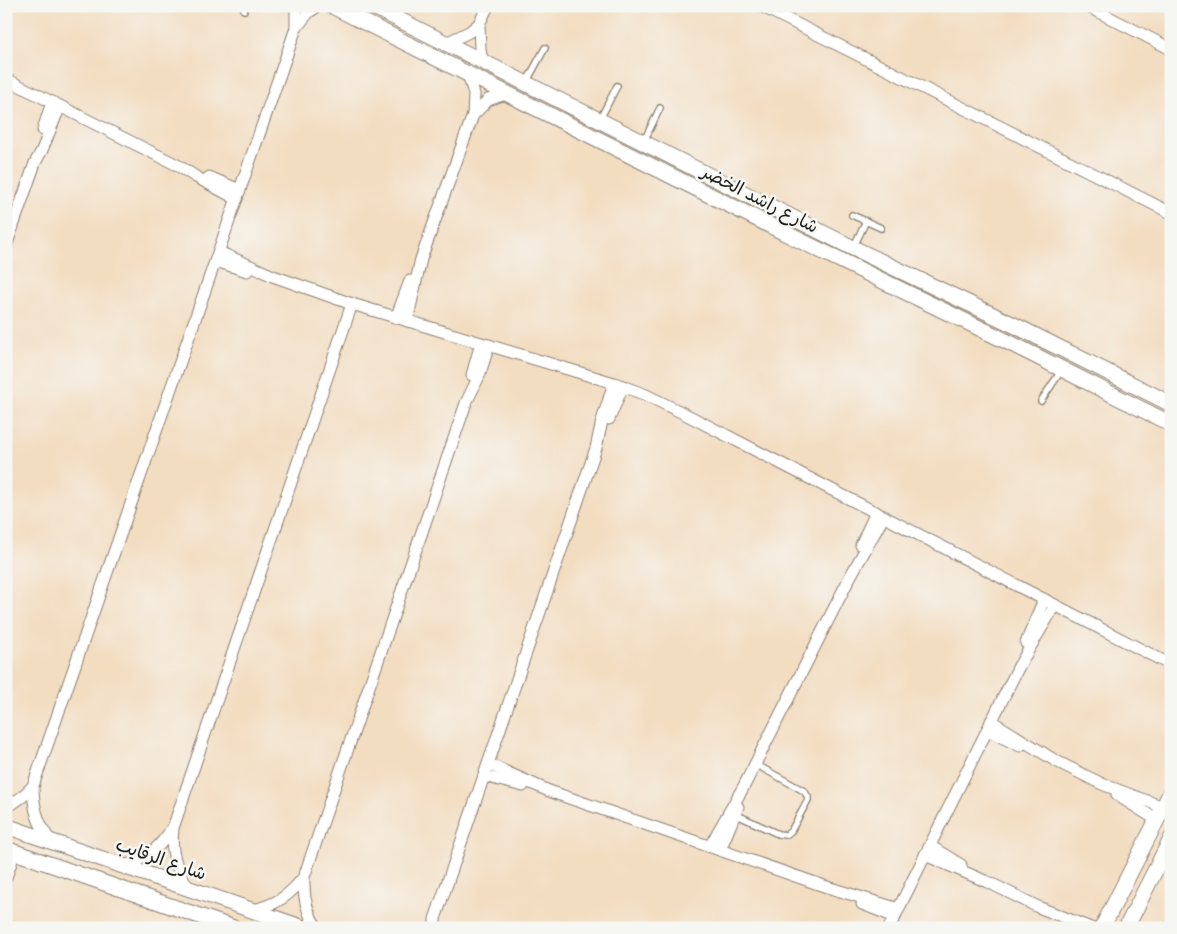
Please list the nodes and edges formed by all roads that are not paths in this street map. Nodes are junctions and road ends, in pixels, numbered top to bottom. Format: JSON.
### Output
{"nodes":[{"id":1,"x":296,"y":6,"type":"edge"},
{"id":2,"x":318,"y":6,"type":"edge"},
{"id":3,"x":332,"y":6,"type":"edge"},
{"id":4,"x":488,"y":6,"type":"edge"},
{"id":5,"x":760,"y":6,"type":"edge"},
{"id":6,"x":1087,"y":6,"type":"edge"},
{"id":7,"x":377,"y":7,"type":"edge"},
{"id":8,"x":479,"y":24,"type":"junction"},
{"id":9,"x":296,"y":28,"type":"junction"},
{"id":10,"x":446,"y":43,"type":"junction"},
{"id":11,"x":545,"y":48,"type":"dead end"},
{"id":12,"x":1171,"y":49,"type":"edge"},
{"id":13,"x":482,"y":61,"type":"junction"},
{"id":14,"x":468,"y":74,"type":"junction"},
{"id":15,"x":6,"y":79,"type":"edge"},
{"id":16,"x":526,"y":83,"type":"junction"},
{"id":17,"x":617,"y":86,"type":"dead end"},
{"id":18,"x":508,"y":93,"type":"junction"},
{"id":19,"x":56,"y":104,"type":"junction"},
{"id":20,"x":660,"y":108,"type":"dead end"},
{"id":21,"x":473,"y":114,"type":"junction"},
{"id":22,"x":600,"y":121,"type":"junction"},
{"id":23,"x":643,"y":143,"type":"junction"},
{"id":24,"x":238,"y":195,"type":"junction"},
{"id":25,"x":1171,"y":213,"type":"edge"},
{"id":26,"x":852,"y":215,"type":"dead end"},
{"id":27,"x":866,"y":221,"type":"junction"},
{"id":28,"x":881,"y":228,"type":"dead end"},
{"id":29,"x":6,"y":246,"type":"edge"},
{"id":30,"x":853,"y":248,"type":"junction"},
{"id":31,"x":217,"y":256,"type":"junction"},
{"id":32,"x":352,"y":304,"type":"junction"},
{"id":33,"x":401,"y":320,"type":"junction"},
{"id":34,"x":485,"y":344,"type":"junction"},
{"id":35,"x":1062,"y":369,"type":"junction"},
{"id":36,"x":619,"y":384,"type":"junction"},
{"id":37,"x":1041,"y":401,"type":"dead end"},
{"id":38,"x":1171,"y":404,"type":"edge"},
{"id":39,"x":1171,"y":424,"type":"edge"},
{"id":40,"x":880,"y":514,"type":"junction"},
{"id":41,"x":1044,"y":599,"type":"junction"},
{"id":42,"x":1055,"y":605,"type":"junction"},
{"id":43,"x":1171,"y":665,"type":"edge"},
{"id":44,"x":1018,"y":666,"type":"junction"},
{"id":45,"x":989,"y":726,"type":"junction"},
{"id":46,"x":488,"y":764,"type":"junction"},
{"id":47,"x":755,"y":764,"type":"junction"},
{"id":48,"x":484,"y":776,"type":"junction"},
{"id":49,"x":33,"y":786,"type":"junction"},
{"id":50,"x":744,"y":786,"type":"junction"},
{"id":51,"x":549,"y":791,"type":"junction"},
{"id":52,"x":1171,"y":792,"type":"edge"},
{"id":53,"x":6,"y":808,"type":"edge"},
{"id":54,"x":735,"y":814,"type":"junction"},
{"id":55,"x":1160,"y":814,"type":"junction"},
{"id":56,"x":174,"y":825,"type":"junction"},
{"id":57,"x":6,"y":826,"type":"edge"},
{"id":58,"x":1171,"y":839,"type":"edge"},
{"id":59,"x":50,"y":841,"type":"junction"},
{"id":60,"x":715,"y":848,"type":"junction"},
{"id":61,"x":11,"y":850,"type":"edge"},
{"id":62,"x":928,"y":850,"type":"junction"},
{"id":63,"x":125,"y":866,"type":"junction"},
{"id":64,"x":304,"y":876,"type":"junction"},
{"id":65,"x":6,"y":877,"type":"edge"},
{"id":66,"x":189,"y":888,"type":"junction"},
{"id":67,"x":1038,"y":907,"type":"junction"},
{"id":68,"x":253,"y":910,"type":"junction"},
{"id":69,"x":894,"y":918,"type":"edge"},
{"id":70,"x":433,"y":925,"type":"edge"},
{"id":71,"x":234,"y":928,"type":"edge"},
{"id":72,"x":304,"y":928,"type":"edge"},
{"id":73,"x":317,"y":928,"type":"edge"},
{"id":74,"x":1069,"y":928,"type":"edge"},
{"id":75,"x":1092,"y":928,"type":"edge"},
{"id":76,"x":1102,"y":928,"type":"edge"},
{"id":77,"x":1126,"y":928,"type":"edge"}],
"edges":[{"from":1,"to":9,"type":"street"},
{"from":2,"to":9,"type":"street"},
{"from":3,"to":14,"type":"street","name":"شارع راشد الخضر"},
{"from":4,"to":8,"type":"street"},
{"from":5,"to":25,"type":"street"},
{"from":6,"to":12,"type":"street"},
{"from":7,"to":10,"type":"street","name":"شارع راشد الخضر"},
{"from":8,"to":10,"type":"street"},
{"from":8,"to":13,"type":"street"},
{"from":9,"to":24,"type":"street"},
{"from":10,"to":13,"type":"street","name":"شارع راشد الخضر"},
{"from":11,"to":16,"type":"lane"},
{"from":13,"to":16,"type":"street","name":"شارع راشد الخضر"},
{"from":14,"to":18,"type":"street","name":"شارع راشد الخضر"},
{"from":14,"to":21,"type":"street"},
{"from":15,"to":19,"type":"street"},
{"from":16,"to":22,"type":"street","name":"شارع راشد الخضر"},
{"from":17,"to":22,"type":"lane"},
{"from":18,"to":21,"type":"street"},
{"from":18,"to":35,"type":"street","name":"شارع راشد الخضر"},
{"from":19,"to":24,"type":"street"},
{"from":19,"to":29,"type":"street"},
{"from":20,"to":23,"type":"lane"},
{"from":21,"to":33,"type":"street"},
{"from":22,"to":23,"type":"street","name":"شارع راشد الخضر"},
{"from":23,"to":30,"type":"street","name":"شارع راشد الخضر"},
{"from":24,"to":31,"type":"street"},
{"from":26,"to":27,"type":"lane"},
{"from":27,"to":28,"type":"lane"},
{"from":27,"to":30,"type":"lane"},
{"from":30,"to":38,"type":"street","name":"شارع راشد الخضر"},
{"from":31,"to":32,"type":"street"},
{"from":31,"to":49,"type":"street"},
{"from":32,"to":33,"type":"street"},
{"from":32,"to":56,"type":"street"},
{"from":33,"to":34,"type":"street"},
{"from":34,"to":36,"type":"street"},
{"from":34,"to":64,"type":"street"},
{"from":35,"to":37,"type":"lane"},
{"from":35,"to":39,"type":"street","name":"شارع راشد الخضر"},
{"from":36,"to":40,"type":"street"},
{"from":36,"to":46,"type":"street"},
{"from":40,"to":41,"type":"street"},
{"from":40,"to":47,"type":"street"},
{"from":41,"to":42,"type":"street"},
{"from":41,"to":44,"type":"street"},
{"from":42,"to":43,"type":"street"},
{"from":42,"to":44,"type":"street"},
{"from":44,"to":45,"type":"street"},
{"from":45,"to":55,"type":"street"},
{"from":45,"to":62,"type":"street"},
{"from":46,"to":48,"type":"street"},
{"from":46,"to":51,"type":"street"},
{"from":47,"to":50,"type":"street"},
{"from":47,"to":54,"type":"lane"},
{"from":48,"to":51,"type":"street"},
{"from":48,"to":70,"type":"street"},
{"from":49,"to":53,"type":"street"},
{"from":49,"to":59,"type":"street"},
{"from":50,"to":54,"type":"street"},
{"from":50,"to":60,"type":"street"},
{"from":51,"to":60,"type":"street"},
{"from":52,"to":55,"type":"street"},
{"from":54,"to":60,"type":"street"},
{"from":55,"to":76,"type":"street"},
{"from":56,"to":63,"type":"street"},
{"from":56,"to":66,"type":"street"},
{"from":57,"to":59,"type":"street","name":"شارع الرقايب"},
{"from":58,"to":77,"type":"street"},
{"from":59,"to":63,"type":"street","name":"شارع الرقايب"},
{"from":60,"to":69,"type":"street"},
{"from":61,"to":65,"type":"street"},
{"from":61,"to":71,"type":"street"},
{"from":62,"to":67,"type":"street"},
{"from":62,"to":69,"type":"street"},
{"from":63,"to":66,"type":"street","name":"شارع الرقايب"},
{"from":64,"to":68,"type":"street"},
{"from":64,"to":73,"type":"street"},
{"from":66,"to":68,"type":"street","name":"شارع الرقايب"},
{"from":67,"to":74,"type":"street"},
{"from":67,"to":75,"type":"street"},
{"from":68,"to":72,"type":"street","name":"شارع الرقايب"}]}
